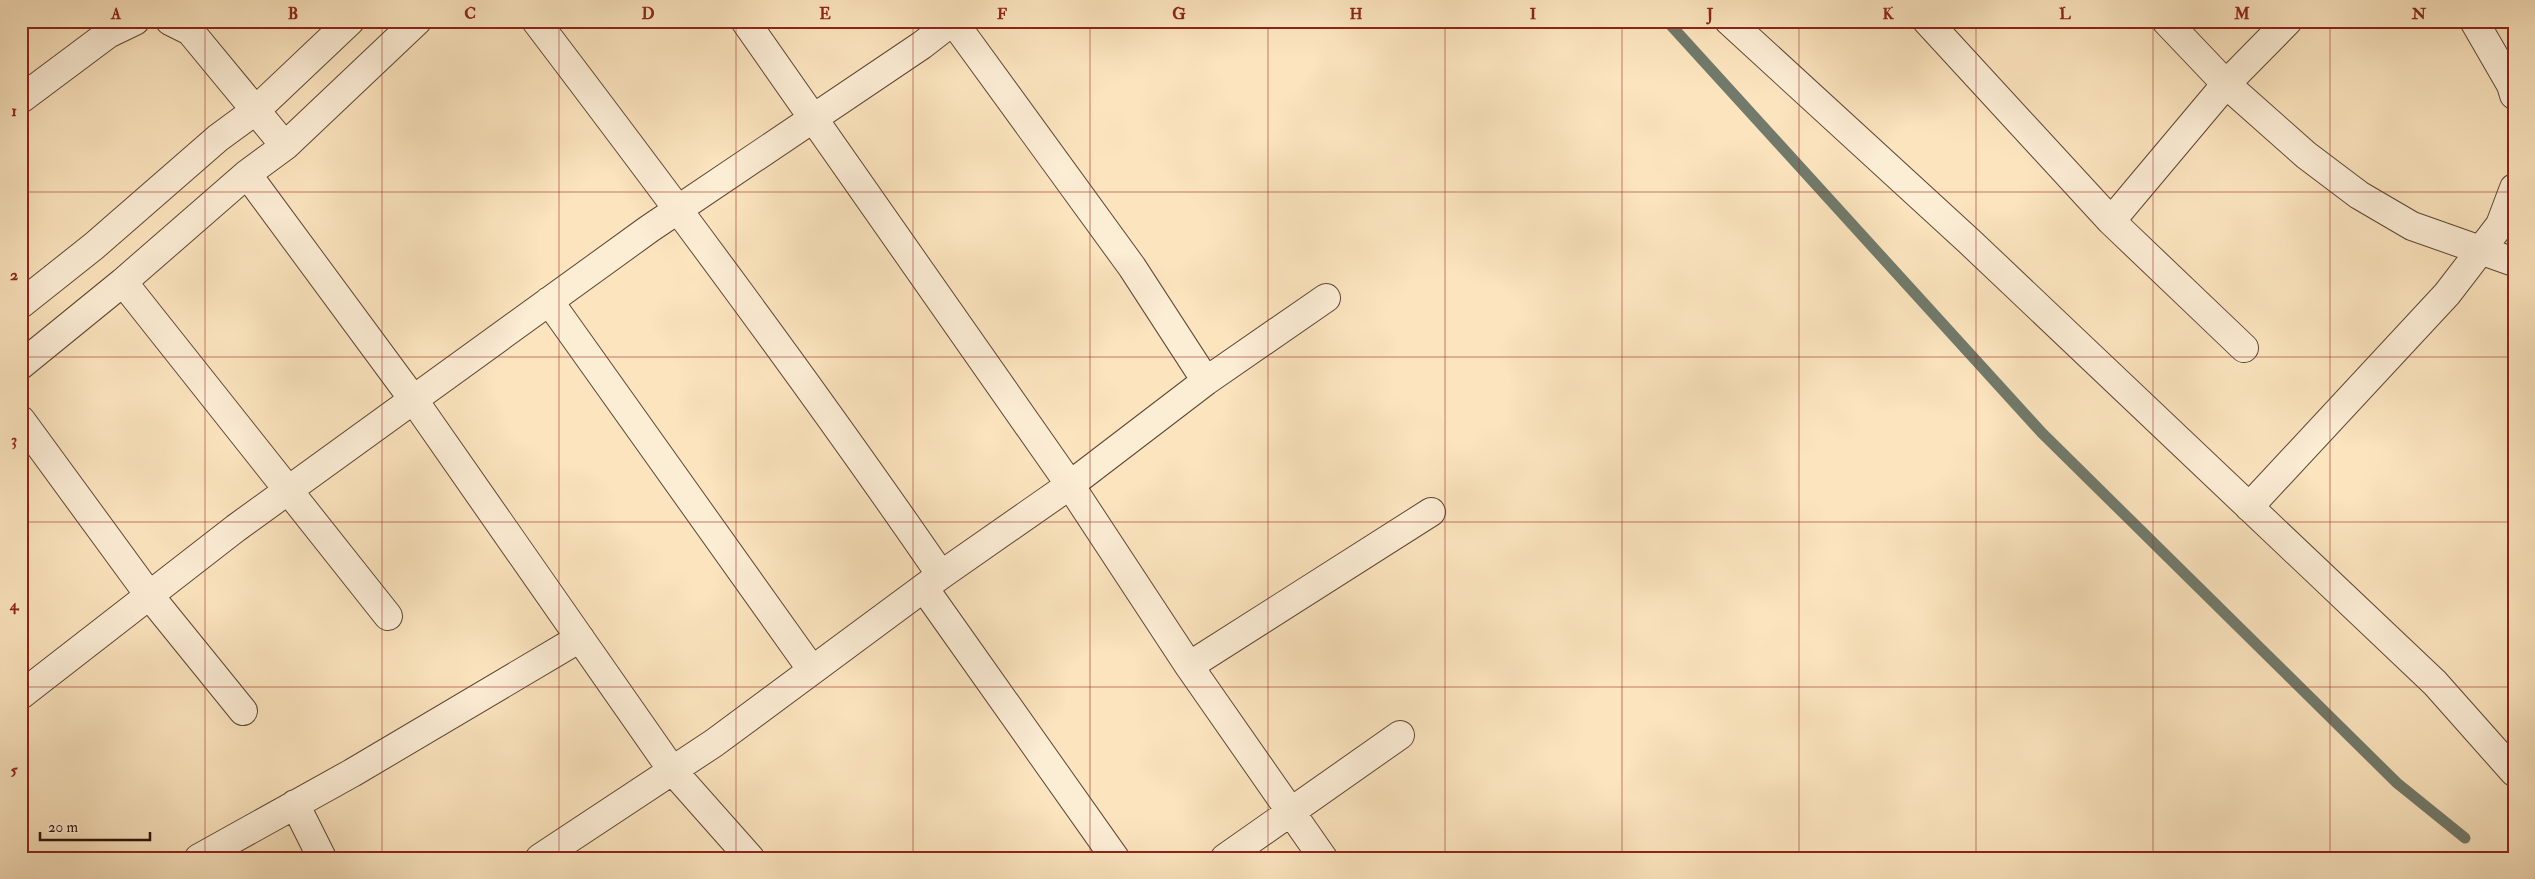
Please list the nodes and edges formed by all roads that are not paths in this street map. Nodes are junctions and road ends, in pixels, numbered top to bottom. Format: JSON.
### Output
{"nodes":[{"id":1,"x":135,"y":21,"type":"edge"},
{"id":2,"x":170,"y":21,"type":"edge"},
{"id":3,"x":350,"y":21,"type":"edge"},
{"id":4,"x":417,"y":21,"type":"edge"},
{"id":5,"x":536,"y":21,"type":"edge"},
{"id":6,"x":745,"y":21,"type":"edge"},
{"id":7,"x":953,"y":21,"type":"edge"},
{"id":8,"x":1729,"y":21,"type":"edge"},
{"id":9,"x":1927,"y":21,"type":"edge"},
{"id":10,"x":2166,"y":21,"type":"edge"},
{"id":11,"x":2288,"y":21,"type":"edge"},
{"id":12,"x":2474,"y":21,"type":"edge"},
{"id":13,"x":2226,"y":84,"type":"junction"},
{"id":14,"x":2514,"y":95,"type":"edge"},
{"id":15,"x":21,"y":99,"type":"edge"},
{"id":16,"x":256,"y":110,"type":"junction"},
{"id":17,"x":813,"y":118,"type":"junction"},
{"id":18,"x":285,"y":146,"type":"junction"},
{"id":19,"x":246,"y":174,"type":"junction"},
{"id":20,"x":2514,"y":188,"type":"edge"},
{"id":21,"x":679,"y":209,"type":"junction"},
{"id":22,"x":2111,"y":221,"type":"junction"},
{"id":23,"x":2481,"y":250,"type":"junction"},
{"id":24,"x":2514,"y":262,"type":"edge"},
{"id":25,"x":123,"y":282,"type":"junction"},
{"id":26,"x":1326,"y":298,"type":"dead end"},
{"id":27,"x":549,"y":301,"type":"junction"},
{"id":28,"x":21,"y":304,"type":"edge"},
{"id":29,"x":2244,"y":348,"type":"dead end"},
{"id":30,"x":21,"y":365,"type":"edge"},
{"id":31,"x":1206,"y":381,"type":"junction"},
{"id":32,"x":413,"y":400,"type":"junction"},
{"id":33,"x":21,"y":420,"type":"edge"},
{"id":34,"x":1070,"y":484,"type":"junction"},
{"id":35,"x":290,"y":489,"type":"junction"},
{"id":36,"x":2250,"y":507,"type":"junction"},
{"id":37,"x":1431,"y":512,"type":"dead end"},
{"id":38,"x":933,"y":581,"type":"junction"},
{"id":39,"x":149,"y":596,"type":"junction"},
{"id":40,"x":388,"y":616,"type":"dead end"},
{"id":41,"x":580,"y":638,"type":"junction"},
{"id":42,"x":1189,"y":666,"type":"junction"},
{"id":43,"x":812,"y":670,"type":"junction"},
{"id":44,"x":21,"y":695,"type":"edge"},
{"id":45,"x":243,"y":711,"type":"dead end"},
{"id":46,"x":1400,"y":735,"type":"dead end"},
{"id":47,"x":672,"y":770,"type":"junction"},
{"id":48,"x":2514,"y":772,"type":"edge"},
{"id":49,"x":294,"y":804,"type":"junction"},
{"id":50,"x":1289,"y":812,"type":"junction"},
{"id":51,"x":199,"y":858,"type":"edge"},
{"id":52,"x":322,"y":858,"type":"edge"},
{"id":53,"x":540,"y":858,"type":"edge"},
{"id":54,"x":750,"y":858,"type":"edge"},
{"id":55,"x":1115,"y":858,"type":"edge"},
{"id":56,"x":1225,"y":858,"type":"edge"},
{"id":57,"x":1323,"y":858,"type":"edge"}],
"edges":[{"from":1,"to":15,"type":"street"},
{"from":2,"to":16,"type":"street"},
{"from":3,"to":16,"type":"street"},
{"from":4,"to":18,"type":"street"},
{"from":5,"to":21,"type":"street"},
{"from":6,"to":17,"type":"street"},
{"from":7,"to":17,"type":"street"},
{"from":7,"to":31,"type":"street"},
{"from":8,"to":36,"type":"street"},
{"from":9,"to":22,"type":"street"},
{"from":10,"to":13,"type":"street"},
{"from":11,"to":13,"type":"street"},
{"from":12,"to":14,"type":"street"},
{"from":13,"to":22,"type":"street"},
{"from":13,"to":23,"type":"street"},
{"from":16,"to":18,"type":"street"},
{"from":16,"to":28,"type":"street"},
{"from":17,"to":21,"type":"street"},
{"from":17,"to":34,"type":"street"},
{"from":18,"to":19,"type":"street"},
{"from":19,"to":25,"type":"street"},
{"from":19,"to":32,"type":"street"},
{"from":20,"to":23,"type":"street"},
{"from":21,"to":27,"type":"street"},
{"from":21,"to":38,"type":"street"},
{"from":22,"to":29,"type":"street"},
{"from":23,"to":24,"type":"street"},
{"from":23,"to":36,"type":"street"},
{"from":25,"to":30,"type":"street"},
{"from":25,"to":35,"type":"street"},
{"from":26,"to":31,"type":"street"},
{"from":27,"to":32,"type":"street"},
{"from":27,"to":43,"type":"street"},
{"from":31,"to":34,"type":"street"},
{"from":32,"to":35,"type":"street"},
{"from":32,"to":41,"type":"street"},
{"from":33,"to":39,"type":"street"},
{"from":34,"to":38,"type":"street"},
{"from":34,"to":42,"type":"street"},
{"from":35,"to":39,"type":"street"},
{"from":35,"to":40,"type":"street"},
{"from":36,"to":48,"type":"street"},
{"from":37,"to":42,"type":"street"},
{"from":38,"to":43,"type":"street"},
{"from":38,"to":55,"type":"street"},
{"from":39,"to":44,"type":"street"},
{"from":39,"to":45,"type":"street"},
{"from":41,"to":47,"type":"street"},
{"from":41,"to":49,"type":"street"},
{"from":42,"to":50,"type":"street"},
{"from":43,"to":47,"type":"street"},
{"from":46,"to":50,"type":"street"},
{"from":47,"to":53,"type":"street"},
{"from":47,"to":54,"type":"street"},
{"from":49,"to":51,"type":"street"},
{"from":49,"to":52,"type":"street"},
{"from":50,"to":56,"type":"street"},
{"from":50,"to":57,"type":"street"}]}
